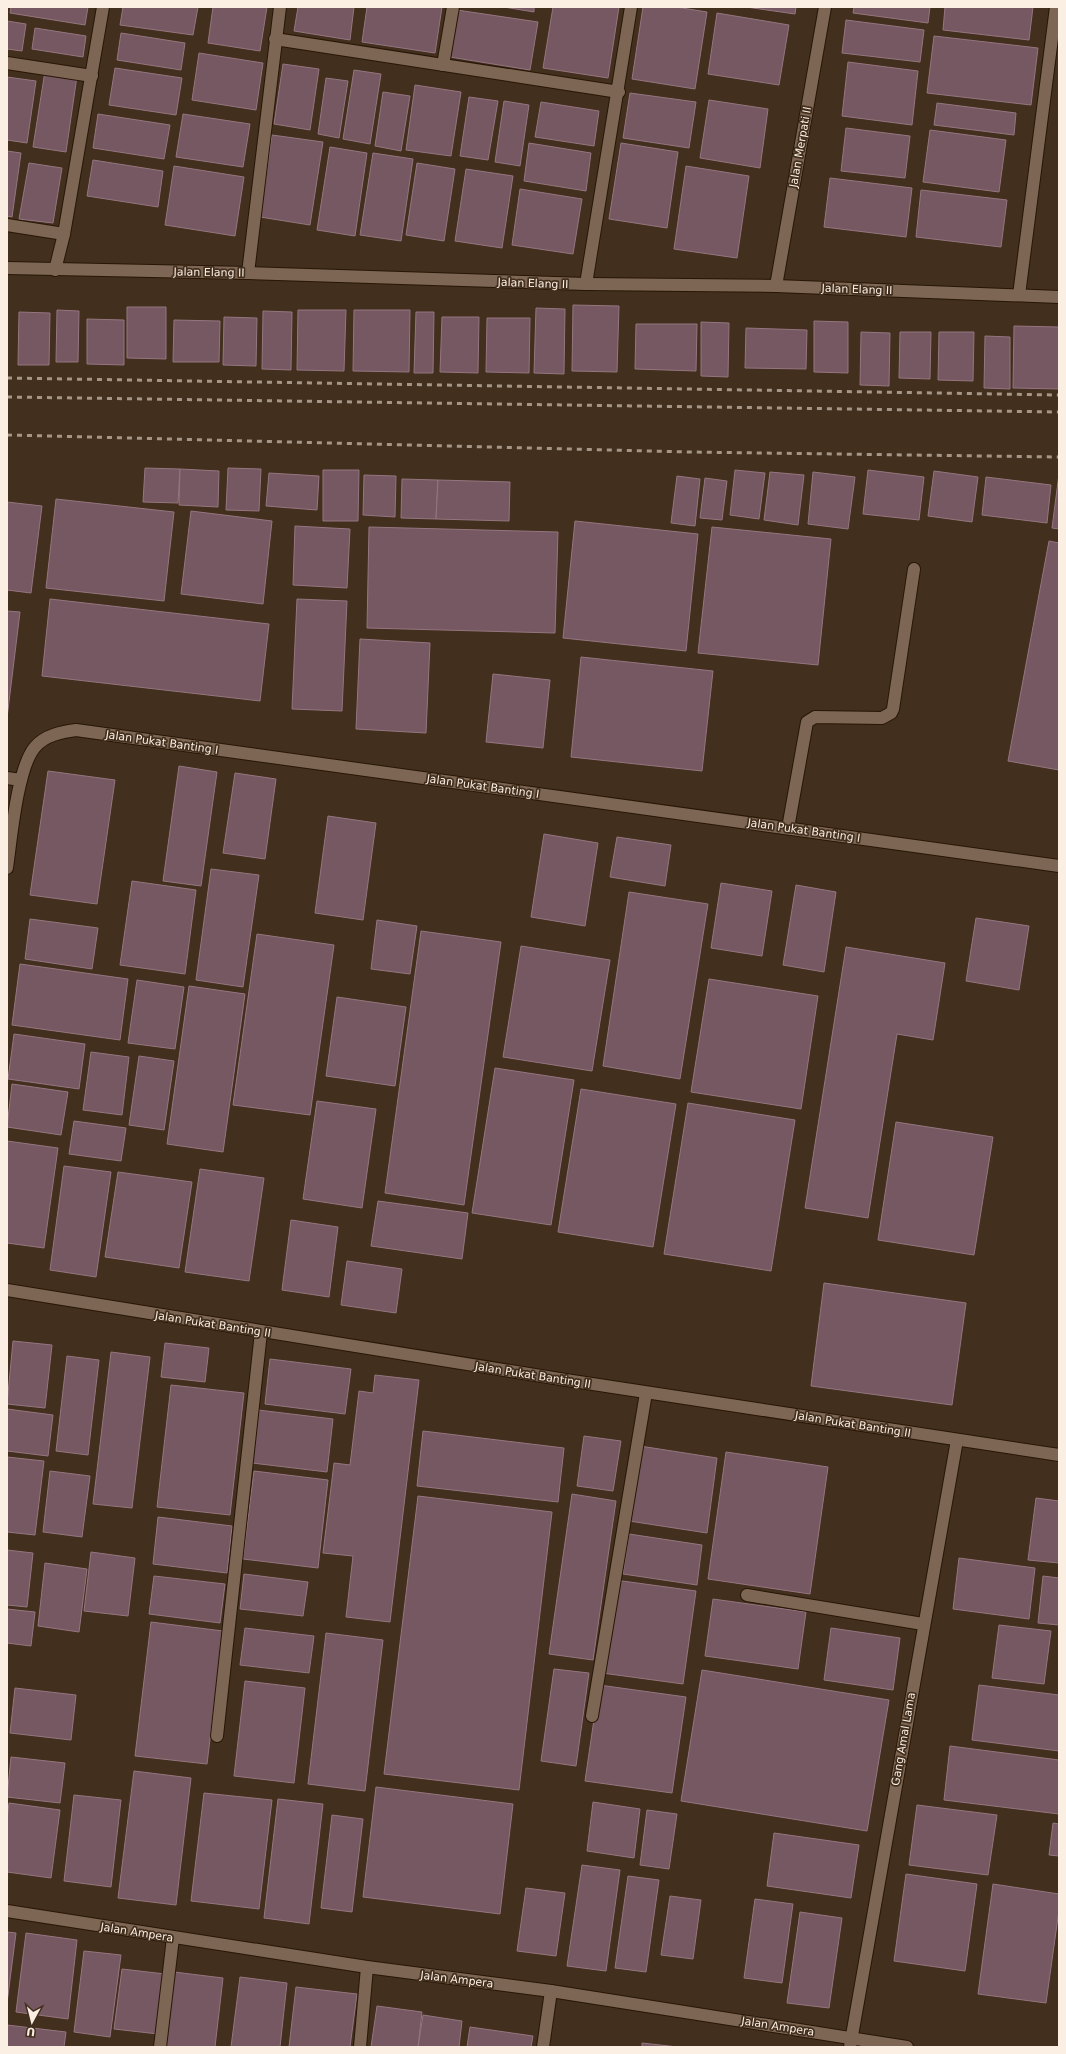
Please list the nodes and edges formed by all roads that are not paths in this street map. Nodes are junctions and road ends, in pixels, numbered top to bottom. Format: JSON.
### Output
{"nodes":[{"id":1,"x":103,"y":7,"type":"edge"},
{"id":2,"x":280,"y":7,"type":"edge"},
{"id":3,"x":452,"y":7,"type":"edge"},
{"id":4,"x":631,"y":7,"type":"edge"},
{"id":5,"x":825,"y":7,"type":"edge"},
{"id":6,"x":1056,"y":7,"type":"edge"},
{"id":7,"x":275,"y":39,"type":"junction"},
{"id":8,"x":7,"y":63,"type":"edge"},
{"id":9,"x":443,"y":65,"type":"junction"},
{"id":10,"x":92,"y":76,"type":"junction"},
{"id":11,"x":619,"y":92,"type":"junction"},
{"id":12,"x":7,"y":225,"type":"edge"},
{"id":13,"x":64,"y":234,"type":"junction"},
{"id":14,"x":7,"y":268,"type":"edge"},
{"id":15,"x":55,"y":270,"type":"junction"},
{"id":16,"x":248,"y":273,"type":"junction"},
{"id":17,"x":586,"y":284,"type":"junction"},
{"id":18,"x":776,"y":286,"type":"junction"},
{"id":19,"x":1019,"y":295,"type":"junction"},
{"id":20,"x":1059,"y":298,"type":"edge"},
{"id":21,"x":914,"y":568,"type":"dead end"},
{"id":22,"x":7,"y":778,"type":"edge"},
{"id":23,"x":21,"y":780,"type":"junction"},
{"id":24,"x":788,"y":828,"type":"junction"},
{"id":25,"x":1059,"y":866,"type":"edge"},
{"id":26,"x":7,"y":868,"type":"edge"},
{"id":27,"x":7,"y":1290,"type":"edge"},
{"id":28,"x":261,"y":1332,"type":"junction"},
{"id":29,"x":646,"y":1393,"type":"junction"},
{"id":30,"x":956,"y":1440,"type":"junction"},
{"id":31,"x":1059,"y":1455,"type":"edge"},
{"id":32,"x":747,"y":1595,"type":"dead end"},
{"id":33,"x":923,"y":1624,"type":"junction"},
{"id":34,"x":592,"y":1716,"type":"dead end"},
{"id":35,"x":217,"y":1736,"type":"dead end"},
{"id":36,"x":7,"y":1911,"type":"edge"},
{"id":37,"x":173,"y":1938,"type":"junction"},
{"id":38,"x":367,"y":1967,"type":"junction"},
{"id":39,"x":551,"y":1991,"type":"junction"},
{"id":40,"x":851,"y":2042,"type":"edge"},
{"id":41,"x":160,"y":2047,"type":"edge"},
{"id":42,"x":360,"y":2047,"type":"edge"},
{"id":43,"x":543,"y":2047,"type":"edge"},
{"id":44,"x":907,"y":2047,"type":"edge"}],
"edges":[{"from":1,"to":10,"type":"street"},
{"from":2,"to":7,"type":"street"},
{"from":3,"to":9,"type":"street"},
{"from":4,"to":11,"type":"street"},
{"from":5,"to":18,"type":"street","name":"Jalan Merpati II"},
{"from":6,"to":19,"type":"street"},
{"from":7,"to":9,"type":"street"},
{"from":7,"to":16,"type":"street"},
{"from":8,"to":10,"type":"street"},
{"from":9,"to":11,"type":"street"},
{"from":10,"to":13,"type":"street"},
{"from":11,"to":17,"type":"street"},
{"from":12,"to":13,"type":"street"},
{"from":13,"to":15,"type":"street"},
{"from":14,"to":15,"type":"street","name":"Jalan Elang II"},
{"from":15,"to":16,"type":"street","name":"Jalan Elang II"},
{"from":16,"to":17,"type":"street","name":"Jalan Elang II"},
{"from":17,"to":18,"type":"street","name":"Jalan Elang II"},
{"from":18,"to":19,"type":"street","name":"Jalan Elang II"},
{"from":19,"to":20,"type":"street","name":"Jalan Elang II"},
{"from":21,"to":24,"type":"street"},
{"from":22,"to":23,"type":"street"},
{"from":23,"to":24,"type":"street","name":"Jalan Pukat Banting I"},
{"from":23,"to":26,"type":"street","name":"Jalan Pukat Banting I"},
{"from":24,"to":25,"type":"street","name":"Jalan Pukat Banting I"},
{"from":27,"to":28,"type":"street","name":"Jalan Pukat Banting II"},
{"from":28,"to":29,"type":"street","name":"Jalan Pukat Banting II"},
{"from":28,"to":35,"type":"street"},
{"from":29,"to":30,"type":"street","name":"Jalan Pukat Banting II"},
{"from":29,"to":34,"type":"street"},
{"from":30,"to":31,"type":"street","name":"Jalan Pukat Banting II"},
{"from":30,"to":33,"type":"street","name":"Gang Amal Lama"},
{"from":32,"to":33,"type":"street"},
{"from":33,"to":40,"type":"street","name":"Gang Amal Lama"},
{"from":36,"to":37,"type":"street","name":"Jalan Ampera"},
{"from":37,"to":38,"type":"street","name":"Jalan Ampera"},
{"from":37,"to":41,"type":"street"},
{"from":38,"to":39,"type":"street","name":"Jalan Ampera"},
{"from":38,"to":42,"type":"street"},
{"from":39,"to":40,"type":"street","name":"Jalan Ampera"},
{"from":39,"to":43,"type":"street"},
{"from":40,"to":44,"type":"street","name":"Jalan Ampera"}]}
